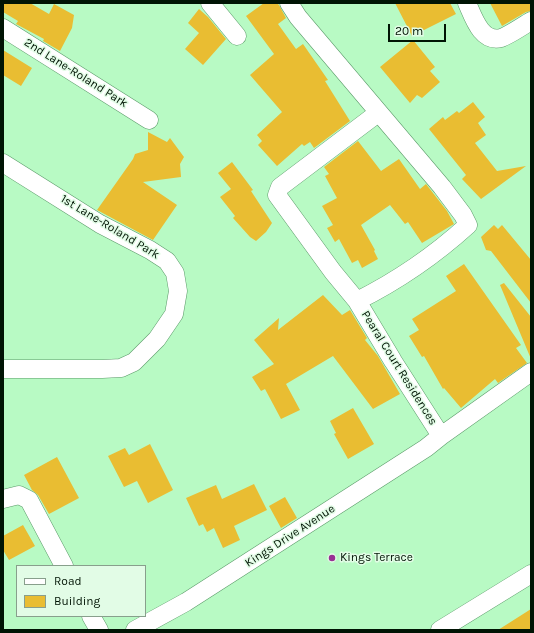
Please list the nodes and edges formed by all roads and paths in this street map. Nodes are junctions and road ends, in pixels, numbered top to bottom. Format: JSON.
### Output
{"nodes":[{"id":1,"x":210,"y":3,"type":"edge"},
{"id":2,"x":289,"y":3,"type":"edge"},
{"id":3,"x":467,"y":3,"type":"edge"},
{"id":4,"x":531,"y":21,"type":"edge"},
{"id":5,"x":3,"y":28,"type":"edge"},
{"id":6,"x":238,"y":36,"type":"dead end"},
{"id":7,"x":378,"y":112,"type":"junction"},
{"id":8,"x":149,"y":120,"type":"dead end"},
{"id":9,"x":3,"y":163,"type":"edge"},
{"id":10,"x":357,"y":301,"type":"junction"},
{"id":11,"x":3,"y":369,"type":"edge"},
{"id":12,"x":531,"y":372,"type":"edge"},
{"id":13,"x":441,"y":436,"type":"junction"},
{"id":14,"x":3,"y":499,"type":"edge"},
{"id":15,"x":63,"y":565,"type":"edge"},
{"id":16,"x":531,"y":574,"type":"edge"},
{"id":17,"x":92,"y":617,"type":"edge"},
{"id":18,"x":98,"y":630,"type":"edge"},
{"id":19,"x":135,"y":630,"type":"edge"},
{"id":20,"x":440,"y":630,"type":"edge"}],
"edges":[{"from":1,"to":6,"type":"street"},
{"from":2,"to":7,"type":"street","name":"Pearal Court Residences"},
{"from":3,"to":4,"type":"street"},
{"from":5,"to":8,"type":"street","name":"2nd Lane-Roland Park"},
{"from":7,"to":10,"type":"street","name":"Pearal Court Residences"},
{"from":7,"to":10,"type":"street","name":"Pearal Court Residences"},
{"from":9,"to":11,"type":"street","name":"1st Lane-Roland Park"},
{"from":10,"to":13,"type":"street","name":"Pearal Court Residences"},
{"from":12,"to":13,"type":"street","name":"Kings Drive Avenue"},
{"from":13,"to":19,"type":"street","name":"Kings Drive Avenue"},
{"from":14,"to":15,"type":"street"},
{"from":16,"to":20,"type":"street"},
{"from":17,"to":18,"type":"street"}]}
